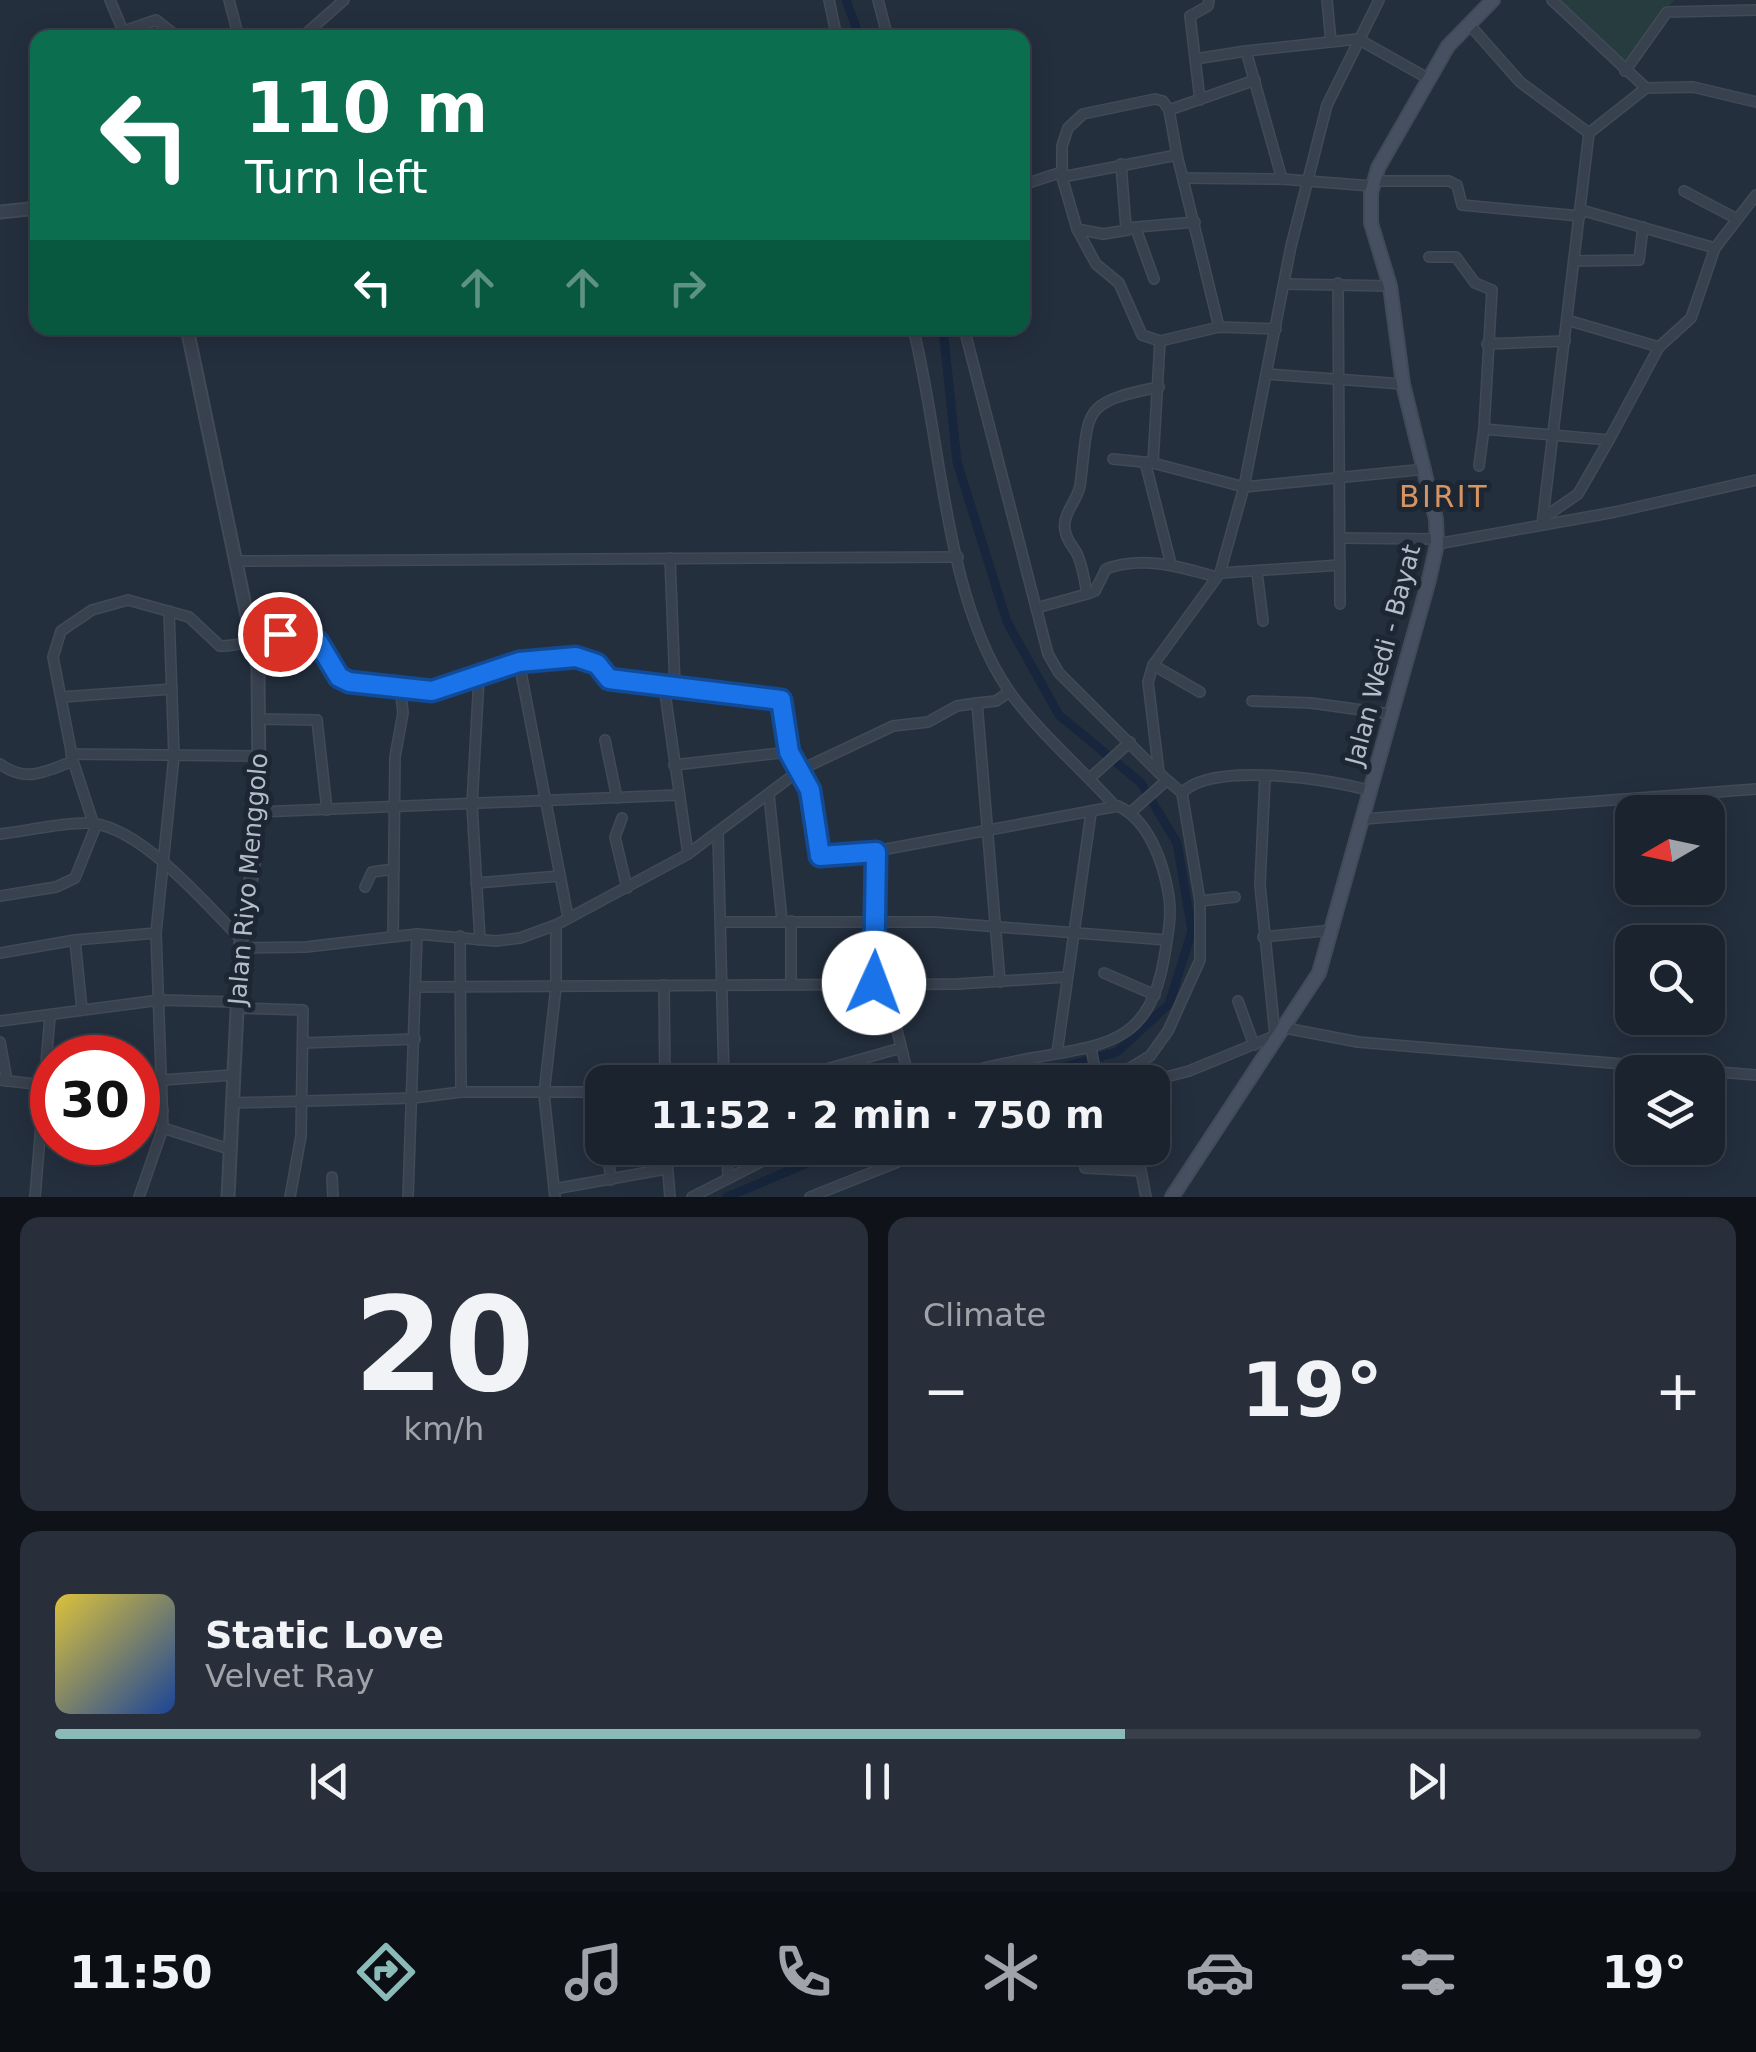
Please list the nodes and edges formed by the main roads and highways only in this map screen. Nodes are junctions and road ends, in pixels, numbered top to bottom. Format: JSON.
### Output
{"nodes":[{"id":1,"x":1494,"y":0,"type":"edge"},
{"id":2,"x":1172,"y":1197,"type":"edge"}],
"edges":[{"from":1,"to":2,"type":"main road","name":"Jalan Wedi - Bayat"}]}
